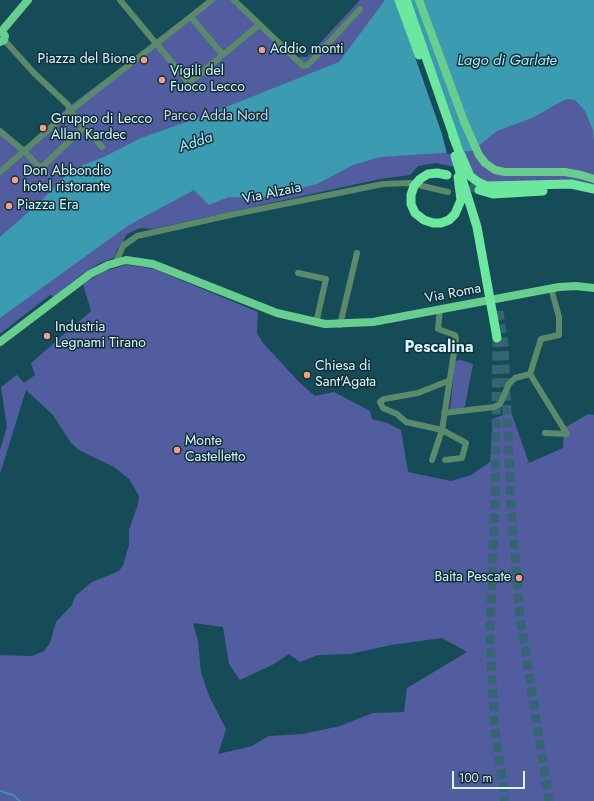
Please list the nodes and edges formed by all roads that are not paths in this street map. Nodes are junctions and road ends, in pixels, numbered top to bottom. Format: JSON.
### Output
{"nodes":[{"id":1,"x":28,"y":0,"type":"edge"},
{"id":2,"x":120,"y":0,"type":"edge"},
{"id":3,"x":212,"y":0,"type":"edge"},
{"id":4,"x":234,"y":0,"type":"edge"},
{"id":5,"x":399,"y":0,"type":"edge"},
{"id":6,"x":406,"y":0,"type":"edge"},
{"id":7,"x":419,"y":0,"type":"edge"},
{"id":8,"x":360,"y":10,"type":"dead end"},
{"id":9,"x":191,"y":17,"type":"junction"},
{"id":10,"x":259,"y":25,"type":"junction"},
{"id":11,"x":1,"y":38,"type":"edge"},
{"id":12,"x":158,"y":43,"type":"junction"},
{"id":13,"x":222,"y":54,"type":"junction"},
{"id":14,"x":70,"y":111,"type":"junction"},
{"id":15,"x":84,"y":127,"type":"junction"},
{"id":16,"x":0,"y":131,"type":"edge"},
{"id":17,"x":454,"y":136,"type":"junction"},
{"id":18,"x":102,"y":147,"type":"dead end"},
{"id":19,"x":24,"y":151,"type":"junction"},
{"id":20,"x":455,"y":156,"type":"junction"},
{"id":21,"x":40,"y":169,"type":"junction"},
{"id":22,"x":0,"y":172,"type":"edge"},
{"id":23,"x":46,"y":174,"type":"dead end"},
{"id":24,"x":451,"y":177,"type":"tunnel mouth"},
{"id":25,"x":594,"y":179,"type":"edge"},
{"id":26,"x":594,"y":189,"type":"edge"},
{"id":27,"x":479,"y":190,"type":"tunnel mouth"},
{"id":28,"x":448,"y":192,"type":"dead end"},
{"id":29,"x":594,"y":195,"type":"edge"},
{"id":30,"x":357,"y":253,"type":"dead end"},
{"id":31,"x":116,"y":262,"type":"junction"},
{"id":32,"x":298,"y":273,"type":"dead end"},
{"id":33,"x":551,"y":288,"type":"junction"},
{"id":34,"x":594,"y":288,"type":"edge"},
{"id":35,"x":440,"y":309,"type":"junction"},
{"id":36,"x":499,"y":311,"type":"tunnel mouth"},
{"id":37,"x":316,"y":323,"type":"junction"},
{"id":38,"x":340,"y":325,"type":"junction"},
{"id":39,"x":497,"y":338,"type":"tunnel mouth"},
{"id":40,"x":0,"y":342,"type":"edge"},
{"id":41,"x":530,"y":374,"type":"junction"},
{"id":42,"x":448,"y":381,"type":"junction"},
{"id":43,"x":444,"y":413,"type":"junction"},
{"id":44,"x":442,"y":430,"type":"junction"},
{"id":45,"x":545,"y":433,"type":"dead end"},
{"id":46,"x":432,"y":460,"type":"dead end"},
{"id":47,"x":445,"y":460,"type":"dead end"}],
"edges":[{"from":1,"to":11,"type":"main road"},
{"from":2,"to":12,"type":"street"},
{"from":3,"to":9,"type":"street"},
{"from":4,"to":10,"type":"street"},
{"from":5,"to":20,"type":"highway"},
{"from":6,"to":17,"type":"highway"},
{"from":7,"to":25,"type":"main road"},
{"from":8,"to":10,"type":"street"},
{"from":9,"to":12,"type":"street"},
{"from":9,"to":13,"type":"street"},
{"from":10,"to":13,"type":"street"},
{"from":11,"to":14,"type":"street"},
{"from":12,"to":13,"type":"street"},
{"from":12,"to":14,"type":"street"},
{"from":14,"to":15,"type":"street"},
{"from":14,"to":19,"type":"street"},
{"from":15,"to":18,"type":"street"},
{"from":15,"to":21,"type":"street"},
{"from":16,"to":19,"type":"street"},
{"from":17,"to":26,"type":"highway","bridge":true},
{"from":17,"to":36,"type":"highway","bridge":true},
{"from":19,"to":21,"type":"street"},
{"from":19,"to":22,"type":"street"},
{"from":20,"to":24,"type":"highway","bridge":true},
{"from":20,"to":39,"type":"highway","bridge":true},
{"from":21,"to":23,"type":"street"},
{"from":27,"to":29,"type":"highway"},
{"from":28,"to":31,"type":"street","name":"Via Alzaia"},
{"from":30,"to":38,"type":"street"},
{"from":31,"to":37,"type":"main road","name":"Via Roma"},
{"from":31,"to":40,"type":"main road","name":"Via Roma"},
{"from":32,"to":37,"type":"street"},
{"from":33,"to":34,"type":"main road","name":"Via Roma"},
{"from":33,"to":35,"type":"main road","name":"Via Roma"},
{"from":33,"to":41,"type":"street"},
{"from":35,"to":38,"type":"main road","name":"Via Roma"},
{"from":35,"to":42,"type":"street"},
{"from":37,"to":38,"type":"main road","name":"Via Roma"},
{"from":41,"to":43,"type":"street"},
{"from":41,"to":45,"type":"street"},
{"from":42,"to":43,"type":"street"},
{"from":42,"to":44,"type":"street"},
{"from":43,"to":44,"type":"street"},
{"from":44,"to":46,"type":"street"},
{"from":44,"to":47,"type":"street"}]}
